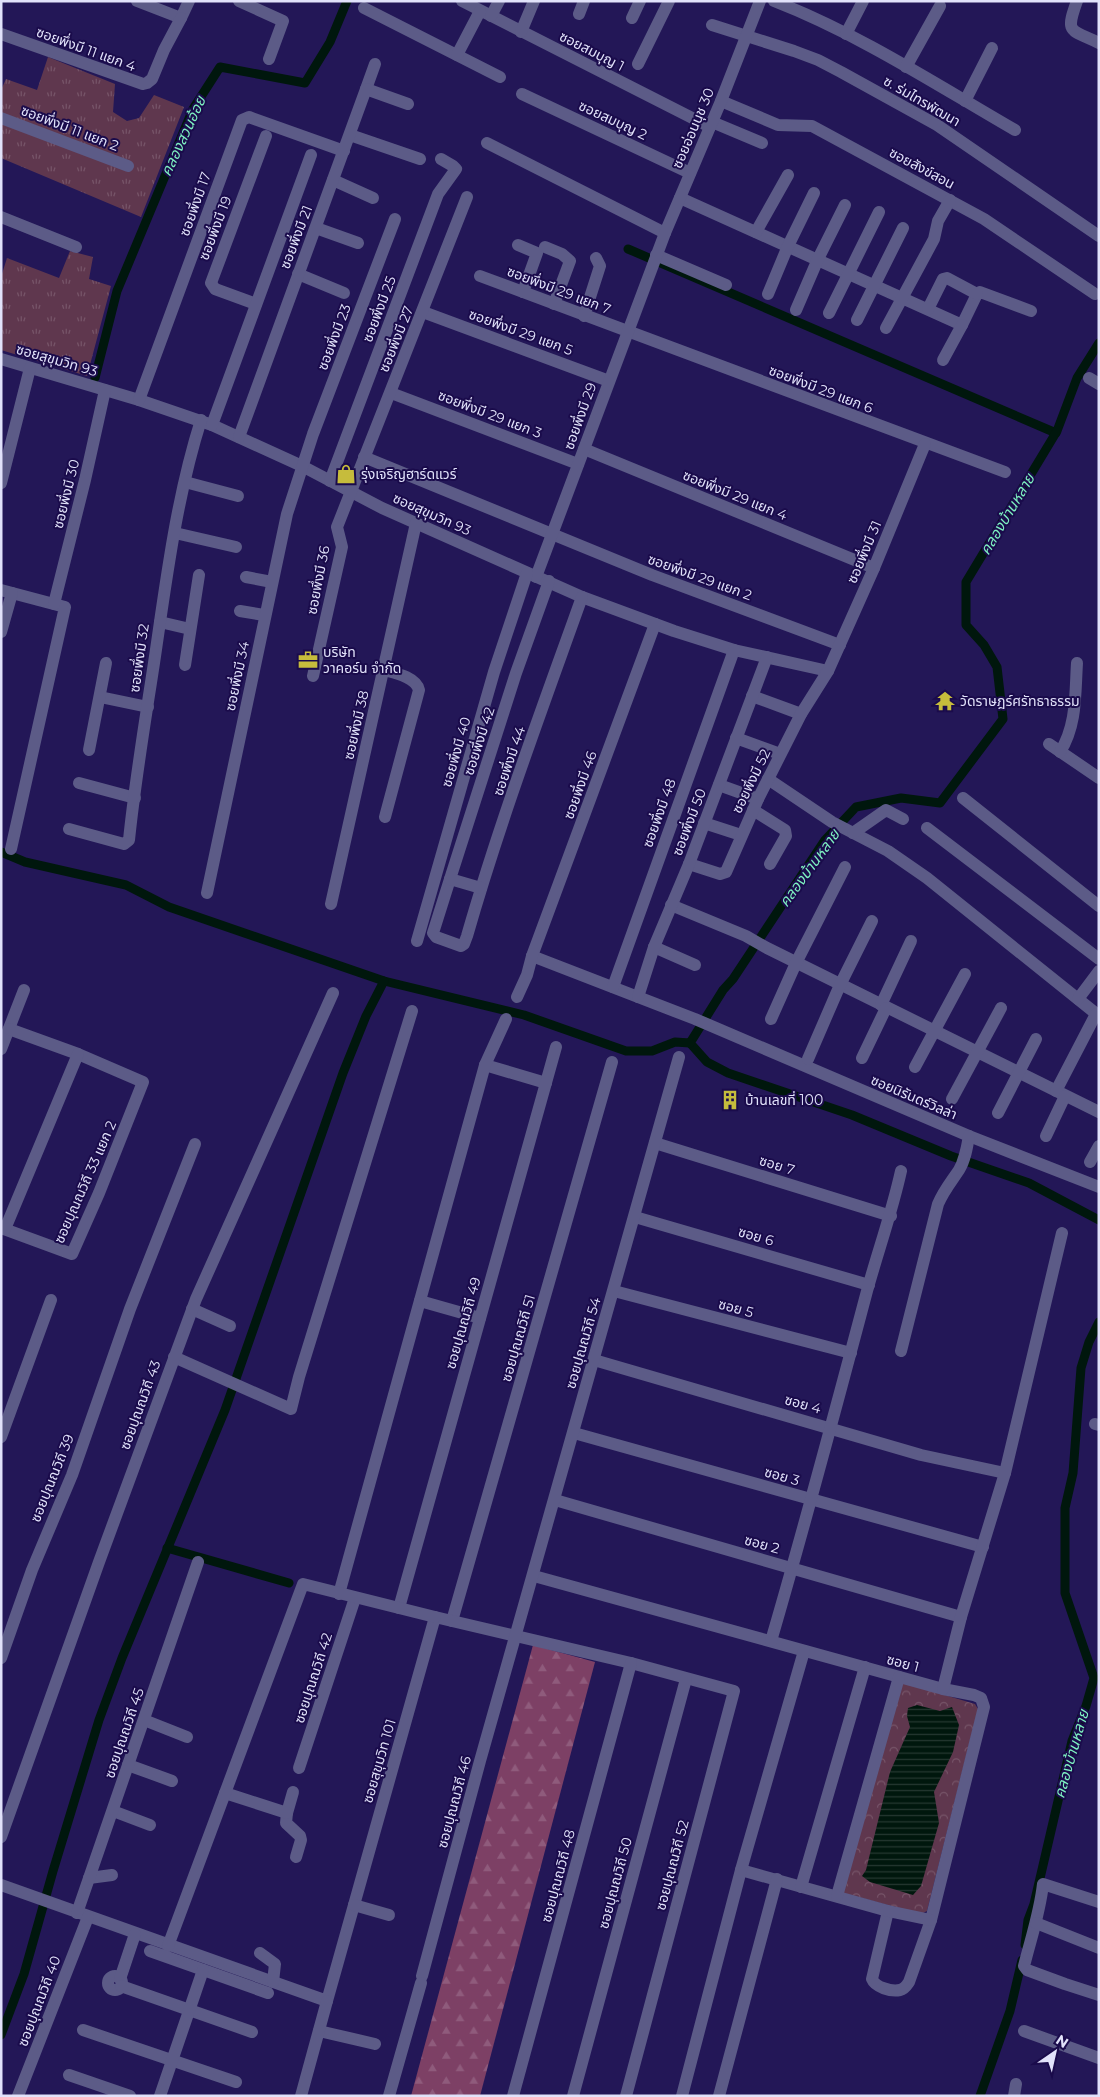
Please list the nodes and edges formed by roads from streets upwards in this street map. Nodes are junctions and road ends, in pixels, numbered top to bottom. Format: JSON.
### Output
{"nodes":[{"id":1,"x":137,"y":1,"type":"edge"},
{"id":2,"x":189,"y":1,"type":"edge"},
{"id":3,"x":239,"y":1,"type":"edge"},
{"id":4,"x":462,"y":1,"type":"edge"},
{"id":5,"x":499,"y":1,"type":"edge"},
{"id":6,"x":534,"y":1,"type":"edge"},
{"id":7,"x":584,"y":1,"type":"edge"},
{"id":8,"x":640,"y":1,"type":"edge"},
{"id":9,"x":669,"y":1,"type":"edge"},
{"id":10,"x":760,"y":1,"type":"edge"},
{"id":11,"x":774,"y":1,"type":"edge"},
{"id":12,"x":863,"y":1,"type":"edge"},
{"id":13,"x":1077,"y":1,"type":"edge"},
{"id":14,"x":940,"y":6,"type":"dead end"},
{"id":15,"x":364,"y":8,"type":"dead end"},
{"id":16,"x":485,"y":14,"type":"junction"},
{"id":17,"x":579,"y":14,"type":"dead end"},
{"id":18,"x":181,"y":18,"type":"junction"},
{"id":19,"x":632,"y":18,"type":"dead end"},
{"id":20,"x":712,"y":25,"type":"dead end"},
{"id":21,"x":521,"y":32,"type":"junction"},
{"id":22,"x":1,"y":34,"type":"edge"},
{"id":23,"x":846,"y":34,"type":"junction"},
{"id":24,"x":746,"y":37,"type":"junction"},
{"id":25,"x":1099,"y":44,"type":"edge"},
{"id":26,"x":992,"y":48,"type":"dead end"},
{"id":27,"x":458,"y":55,"type":"junction"},
{"id":28,"x":269,"y":59,"type":"dead end"},
{"id":29,"x":375,"y":64,"type":"dead end"},
{"id":30,"x":638,"y":64,"type":"dead end"},
{"id":31,"x":906,"y":67,"type":"junction"},
{"id":32,"x":500,"y":77,"type":"dead end"},
{"id":33,"x":366,"y":89,"type":"junction"},
{"id":34,"x":522,"y":94,"type":"dead end"},
{"id":35,"x":721,"y":101,"type":"junction"},
{"id":36,"x":965,"y":101,"type":"junction"},
{"id":37,"x":408,"y":104,"type":"dead end"},
{"id":38,"x":1,"y":118,"type":"edge"},
{"id":39,"x":711,"y":125,"type":"junction"},
{"id":40,"x":1016,"y":130,"type":"dead end"},
{"id":41,"x":350,"y":135,"type":"junction"},
{"id":42,"x":266,"y":136,"type":"dead end"},
{"id":43,"x":488,"y":143,"type":"dead end"},
{"id":44,"x":762,"y":143,"type":"dead end"},
{"id":45,"x":344,"y":151,"type":"junction"},
{"id":46,"x":311,"y":155,"type":"dead end"},
{"id":47,"x":441,"y":159,"type":"dead end"},
{"id":48,"x":420,"y":160,"type":"dead end"},
{"id":49,"x":128,"y":166,"type":"dead end"},
{"id":50,"x":690,"y":173,"type":"junction"},
{"id":51,"x":788,"y":174,"type":"dead end"},
{"id":52,"x":333,"y":180,"type":"junction"},
{"id":53,"x":814,"y":193,"type":"dead end"},
{"id":54,"x":467,"y":197,"type":"dead end"},
{"id":55,"x":373,"y":198,"type":"dead end"},
{"id":56,"x":680,"y":198,"type":"junction"},
{"id":57,"x":950,"y":200,"type":"junction"},
{"id":58,"x":845,"y":205,"type":"dead end"},
{"id":59,"x":879,"y":212,"type":"dead end"},
{"id":60,"x":1,"y":217,"type":"edge"},
{"id":61,"x":395,"y":219,"type":"dead end"},
{"id":62,"x":316,"y":228,"type":"junction"},
{"id":63,"x":903,"y":228,"type":"dead end"},
{"id":64,"x":665,"y":232,"type":"junction"},
{"id":65,"x":756,"y":232,"type":"junction"},
{"id":66,"x":1099,"y":236,"type":"edge"},
{"id":67,"x":358,"y":244,"type":"dead end"},
{"id":68,"x":518,"y":246,"type":"dead end"},
{"id":69,"x":788,"y":246,"type":"junction"},
{"id":70,"x":76,"y":247,"type":"dead end"},
{"id":71,"x":545,"y":247,"type":"dead end"},
{"id":72,"x":596,"y":258,"type":"dead end"},
{"id":73,"x":655,"y":259,"type":"junction"},
{"id":74,"x":818,"y":260,"type":"junction"},
{"id":75,"x":848,"y":273,"type":"junction"},
{"id":76,"x":298,"y":274,"type":"junction"},
{"id":77,"x":480,"y":276,"type":"dead end"},
{"id":78,"x":726,"y":285,"type":"dead end"},
{"id":79,"x":874,"y":285,"type":"junction"},
{"id":80,"x":523,"y":292,"type":"junction"},
{"id":81,"x":344,"y":293,"type":"dead end"},
{"id":82,"x":768,"y":294,"type":"dead end"},
{"id":83,"x":977,"y":294,"type":"junction"},
{"id":84,"x":1095,"y":294,"type":"dead end"},
{"id":85,"x":902,"y":298,"type":"junction"},
{"id":86,"x":256,"y":304,"type":"junction"},
{"id":87,"x":554,"y":304,"type":"junction"},
{"id":88,"x":928,"y":309,"type":"junction"},
{"id":89,"x":796,"y":310,"type":"dead end"},
{"id":90,"x":1030,"y":311,"type":"dead end"},
{"id":91,"x":423,"y":312,"type":"junction"},
{"id":92,"x":829,"y":313,"type":"dead end"},
{"id":93,"x":584,"y":316,"type":"junction"},
{"id":94,"x":857,"y":320,"type":"dead end"},
{"id":95,"x":962,"y":325,"type":"junction"},
{"id":96,"x":886,"y":328,"type":"dead end"},
{"id":97,"x":627,"y":332,"type":"junction"},
{"id":98,"x":1,"y":359,"type":"edge"},
{"id":99,"x":943,"y":360,"type":"dead end"},
{"id":100,"x":30,"y":368,"type":"junction"},
{"id":101,"x":609,"y":381,"type":"junction"},
{"id":102,"x":105,"y":390,"type":"junction"},
{"id":103,"x":391,"y":393,"type":"junction"},
{"id":104,"x":139,"y":400,"type":"junction"},
{"id":105,"x":207,"y":423,"type":"junction"},
{"id":106,"x":239,"y":437,"type":"junction"},
{"id":107,"x":925,"y":444,"type":"junction"},
{"id":108,"x":584,"y":449,"type":"junction"},
{"id":109,"x":364,"y":457,"type":"junction"},
{"id":110,"x":578,"y":464,"type":"junction"},
{"id":111,"x":302,"y":466,"type":"junction"},
{"id":112,"x":1005,"y":472,"type":"dead end"},
{"id":113,"x":330,"y":481,"type":"junction"},
{"id":114,"x":185,"y":482,"type":"junction"},
{"id":115,"x":1,"y":483,"type":"edge"},
{"id":116,"x":350,"y":491,"type":"junction"},
{"id":117,"x":238,"y":496,"type":"dead end"},
{"id":118,"x":416,"y":523,"type":"junction"},
{"id":119,"x":174,"y":533,"type":"junction"},
{"id":120,"x":552,"y":535,"type":"junction"},
{"id":121,"x":236,"y":547,"type":"dead end"},
{"id":122,"x":874,"y":568,"type":"junction"},
{"id":123,"x":199,"y":575,"type":"dead end"},
{"id":124,"x":532,"y":575,"type":"junction"},
{"id":125,"x":246,"y":577,"type":"dead end"},
{"id":126,"x":272,"y":582,"type":"junction"},
{"id":127,"x":549,"y":582,"type":"junction"},
{"id":128,"x":7,"y":592,"type":"edge"},
{"id":129,"x":582,"y":597,"type":"junction"},
{"id":130,"x":54,"y":604,"type":"junction"},
{"id":131,"x":240,"y":611,"type":"dead end"},
{"id":132,"x":264,"y":615,"type":"junction"},
{"id":133,"x":160,"y":622,"type":"junction"},
{"id":134,"x":655,"y":624,"type":"junction"},
{"id":135,"x":190,"y":629,"type":"junction"},
{"id":136,"x":1,"y":632,"type":"edge"},
{"id":137,"x":840,"y":645,"type":"junction"},
{"id":138,"x":734,"y":650,"type":"junction"},
{"id":139,"x":767,"y":657,"type":"junction"},
{"id":140,"x":106,"y":663,"type":"dead end"},
{"id":141,"x":1077,"y":663,"type":"dead end"},
{"id":142,"x":185,"y":664,"type":"dead end"},
{"id":143,"x":384,"y":670,"type":"junction"},
{"id":144,"x":828,"y":671,"type":"junction"},
{"id":145,"x":313,"y":676,"type":"dead end"},
{"id":146,"x":752,"y":696,"type":"junction"},
{"id":147,"x":100,"y":697,"type":"junction"},
{"id":148,"x":148,"y":707,"type":"junction"},
{"id":149,"x":801,"y":714,"type":"junction"},
{"id":150,"x":736,"y":738,"type":"junction"},
{"id":151,"x":1048,"y":744,"type":"dead end"},
{"id":152,"x":89,"y":750,"type":"dead end"},
{"id":153,"x":1060,"y":752,"type":"junction"},
{"id":154,"x":780,"y":754,"type":"junction"},
{"id":155,"x":1099,"y":778,"type":"edge"},
{"id":156,"x":768,"y":779,"type":"junction"},
{"id":157,"x":79,"y":783,"type":"dead end"},
{"id":158,"x":719,"y":785,"type":"junction"},
{"id":159,"x":135,"y":798,"type":"junction"},
{"id":160,"x":963,"y":798,"type":"dead end"},
{"id":161,"x":756,"y":805,"type":"junction"},
{"id":162,"x":385,"y":817,"type":"dead end"},
{"id":163,"x":903,"y":819,"type":"dead end"},
{"id":164,"x":704,"y":823,"type":"junction"},
{"id":165,"x":843,"y":828,"type":"junction"},
{"id":166,"x":927,"y":828,"type":"dead end"},
{"id":167,"x":69,"y":829,"type":"dead end"},
{"id":168,"x":742,"y":834,"type":"junction"},
{"id":169,"x":11,"y":849,"type":"dead end"},
{"id":170,"x":689,"y":864,"type":"junction"},
{"id":171,"x":770,"y":864,"type":"dead end"},
{"id":172,"x":845,"y":867,"type":"dead end"},
{"id":173,"x":450,"y":879,"type":"junction"},
{"id":174,"x":481,"y":888,"type":"junction"},
{"id":175,"x":208,"y":893,"type":"dead end"},
{"id":176,"x":331,"y":904,"type":"dead end"},
{"id":177,"x":670,"y":905,"type":"junction"},
{"id":178,"x":1099,"y":906,"type":"edge"},
{"id":179,"x":872,"y":921,"type":"dead end"},
{"id":180,"x":467,"y":936,"type":"joint"},
{"id":181,"x":417,"y":941,"type":"dead end"},
{"id":182,"x":912,"y":941,"type":"dead end"},
{"id":183,"x":654,"y":946,"type":"junction"},
{"id":184,"x":532,"y":956,"type":"junction"},
{"id":185,"x":1099,"y":959,"type":"edge"},
{"id":186,"x":796,"y":963,"type":"junction"},
{"id":187,"x":695,"y":966,"type":"dead end"},
{"id":188,"x":1099,"y":971,"type":"edge"},
{"id":189,"x":965,"y":974,"type":"dead end"},
{"id":190,"x":840,"y":985,"type":"junction"},
{"id":191,"x":613,"y":987,"type":"junction"},
{"id":192,"x":24,"y":990,"type":"dead end"},
{"id":193,"x":333,"y":993,"type":"dead end"},
{"id":194,"x":517,"y":997,"type":"dead end"},
{"id":195,"x":638,"y":997,"type":"junction"},
{"id":196,"x":1078,"y":999,"type":"junction"},
{"id":197,"x":884,"y":1006,"type":"junction"},
{"id":198,"x":1002,"y":1008,"type":"dead end"},
{"id":199,"x":412,"y":1011,"type":"dead end"},
{"id":200,"x":1097,"y":1015,"type":"edge"},
{"id":201,"x":506,"y":1019,"type":"dead end"},
{"id":202,"x":772,"y":1019,"type":"dead end"},
{"id":203,"x":9,"y":1029,"type":"junction"},
{"id":204,"x":934,"y":1031,"type":"junction"},
{"id":205,"x":1036,"y":1039,"type":"dead end"},
{"id":206,"x":556,"y":1047,"type":"dead end"},
{"id":207,"x":1,"y":1049,"type":"edge"},
{"id":208,"x":977,"y":1052,"type":"junction"},
{"id":209,"x":78,"y":1054,"type":"junction"},
{"id":210,"x":679,"y":1057,"type":"dead end"},
{"id":211,"x":862,"y":1058,"type":"dead end"},
{"id":212,"x":808,"y":1059,"type":"dead end"},
{"id":213,"x":612,"y":1062,"type":"dead end"},
{"id":214,"x":485,"y":1066,"type":"junction"},
{"id":215,"x":915,"y":1068,"type":"dead end"},
{"id":216,"x":1018,"y":1073,"type":"junction"},
{"id":217,"x":546,"y":1084,"type":"junction"},
{"id":218,"x":1061,"y":1094,"type":"junction"},
{"id":219,"x":952,"y":1099,"type":"dead end"},
{"id":220,"x":1099,"y":1112,"type":"edge"},
{"id":221,"x":998,"y":1113,"type":"dead end"},
{"id":222,"x":969,"y":1136,"type":"junction"},
{"id":223,"x":1046,"y":1136,"type":"dead end"},
{"id":224,"x":656,"y":1142,"type":"junction"},
{"id":225,"x":195,"y":1144,"type":"dead end"},
{"id":226,"x":1099,"y":1146,"type":"edge"},
{"id":227,"x":1090,"y":1162,"type":"dead end"},
{"id":228,"x":901,"y":1171,"type":"dead end"},
{"id":229,"x":1099,"y":1186,"type":"edge"},
{"id":230,"x":890,"y":1216,"type":"junction"},
{"id":231,"x":635,"y":1217,"type":"junction"},
{"id":232,"x":3,"y":1229,"type":"edge"},
{"id":233,"x":1062,"y":1233,"type":"dead end"},
{"id":234,"x":869,"y":1285,"type":"junction"},
{"id":235,"x":614,"y":1291,"type":"junction"},
{"id":236,"x":51,"y":1300,"type":"dead end"},
{"id":237,"x":420,"y":1301,"type":"junction"},
{"id":238,"x":192,"y":1309,"type":"junction"},
{"id":239,"x":480,"y":1318,"type":"junction"},
{"id":240,"x":230,"y":1326,"type":"dead end"},
{"id":241,"x":901,"y":1352,"type":"dead end"},
{"id":242,"x":851,"y":1353,"type":"junction"},
{"id":243,"x":174,"y":1358,"type":"junction"},
{"id":244,"x":594,"y":1360,"type":"junction"},
{"id":245,"x":832,"y":1428,"type":"junction"},
{"id":246,"x":574,"y":1433,"type":"junction"},
{"id":247,"x":1,"y":1437,"type":"edge"},
{"id":248,"x":1005,"y":1473,"type":"junction"},
{"id":249,"x":555,"y":1500,"type":"junction"},
{"id":250,"x":812,"y":1500,"type":"junction"},
{"id":251,"x":983,"y":1547,"type":"junction"},
{"id":252,"x":198,"y":1562,"type":"dead end"},
{"id":253,"x":792,"y":1568,"type":"junction"},
{"id":254,"x":534,"y":1576,"type":"junction"},
{"id":255,"x":339,"y":1594,"type":"junction"},
{"id":256,"x":355,"y":1598,"type":"junction"},
{"id":257,"x":399,"y":1608,"type":"junction"},
{"id":258,"x":434,"y":1617,"type":"junction"},
{"id":259,"x":961,"y":1617,"type":"junction"},
{"id":260,"x":452,"y":1621,"type":"junction"},
{"id":261,"x":516,"y":1637,"type":"junction"},
{"id":262,"x":771,"y":1641,"type":"junction"},
{"id":263,"x":804,"y":1651,"type":"junction"},
{"id":264,"x":1,"y":1658,"type":"edge"},
{"id":265,"x":632,"y":1663,"type":"junction"},
{"id":266,"x":865,"y":1668,"type":"junction"},
{"id":267,"x":899,"y":1677,"type":"junction"},
{"id":268,"x":686,"y":1679,"type":"junction"},
{"id":269,"x":943,"y":1689,"type":"junction"},
{"id":270,"x":144,"y":1720,"type":"junction"},
{"id":271,"x":187,"y":1737,"type":"dead end"},
{"id":272,"x":128,"y":1765,"type":"junction"},
{"id":273,"x":299,"y":1768,"type":"dead end"},
{"id":274,"x":172,"y":1781,"type":"dead end"},
{"id":275,"x":293,"y":1792,"type":"dead end"},
{"id":276,"x":225,"y":1793,"type":"junction"},
{"id":277,"x":113,"y":1811,"type":"junction"},
{"id":278,"x":287,"y":1813,"type":"junction"},
{"id":279,"x":150,"y":1825,"type":"dead end"},
{"id":280,"x":1,"y":1837,"type":"edge"},
{"id":281,"x":296,"y":1857,"type":"dead end"},
{"id":282,"x":741,"y":1870,"type":"junction"},
{"id":283,"x":112,"y":1874,"type":"dead end"},
{"id":284,"x":89,"y":1878,"type":"junction"},
{"id":285,"x":777,"y":1880,"type":"junction"},
{"id":286,"x":1,"y":1885,"type":"edge"},
{"id":287,"x":801,"y":1887,"type":"junction"},
{"id":288,"x":837,"y":1896,"type":"junction"},
{"id":289,"x":1099,"y":1902,"type":"edge"},
{"id":290,"x":354,"y":1905,"type":"junction"},
{"id":291,"x":888,"y":1911,"type":"junction"},
{"id":292,"x":82,"y":1915,"type":"junction"},
{"id":293,"x":389,"y":1915,"type":"dead end"},
{"id":294,"x":931,"y":1920,"type":"junction"},
{"id":295,"x":1036,"y":1923,"type":"junction"},
{"id":296,"x":131,"y":1932,"type":"junction"},
{"id":297,"x":168,"y":1946,"type":"junction"},
{"id":298,"x":1099,"y":1948,"type":"edge"},
{"id":299,"x":150,"y":1951,"type":"dead end"},
{"id":300,"x":260,"y":1953,"type":"dead end"},
{"id":301,"x":203,"y":1970,"type":"junction"},
{"id":302,"x":271,"y":1987,"type":"junction"},
{"id":303,"x":1099,"y":1995,"type":"edge"},
{"id":304,"x":327,"y":2001,"type":"junction"},
{"id":305,"x":189,"y":2010,"type":"junction"},
{"id":306,"x":83,"y":2030,"type":"dead end"},
{"id":307,"x":1024,"y":2030,"type":"dead end"},
{"id":308,"x":319,"y":2031,"type":"junction"},
{"id":309,"x":252,"y":2032,"type":"dead end"},
{"id":310,"x":375,"y":2044,"type":"dead end"},
{"id":311,"x":1099,"y":2058,"type":"edge"},
{"id":312,"x":172,"y":2061,"type":"junction"},
{"id":313,"x":69,"y":2075,"type":"dead end"},
{"id":314,"x":236,"y":2082,"type":"dead end"},
{"id":315,"x":18,"y":2096,"type":"edge"},
{"id":316,"x":130,"y":2096,"type":"edge"},
{"id":317,"x":160,"y":2096,"type":"edge"},
{"id":318,"x":301,"y":2096,"type":"edge"},
{"id":319,"x":389,"y":2096,"type":"edge"},
{"id":320,"x":514,"y":2096,"type":"edge"},
{"id":321,"x":573,"y":2096,"type":"edge"},
{"id":322,"x":626,"y":2096,"type":"edge"},
{"id":323,"x":682,"y":2096,"type":"edge"},
{"id":324,"x":719,"y":2096,"type":"edge"}],
"edges":[{"from":1,"to":18,"type":"street"},
{"from":2,"to":18,"type":"street","name":"ซอยพึ่งมี 11 แยก 4"},
{"from":3,"to":28,"type":"street"},
{"from":4,"to":16,"type":"street","name":"ซอยสมบุญ 1"},
{"from":5,"to":16,"type":"street"},
{"from":6,"to":21,"type":"street"},
{"from":7,"to":17,"type":"street"},
{"from":8,"to":19,"type":"street"},
{"from":9,"to":30,"type":"street"},
{"from":10,"to":24,"type":"street","name":"ซอยอ่อนนุช 30"},
{"from":11,"to":23,"type":"street"},
{"from":12,"to":23,"type":"street"},
{"from":13,"to":25,"type":"street"},
{"from":14,"to":31,"type":"street"},
{"from":15,"to":27,"type":"street"},
{"from":16,"to":21,"type":"street","name":"ซอยสมบุญ 1"},
{"from":16,"to":27,"type":"street"},
{"from":18,"to":22,"type":"street","name":"ซอยพึ่งมี 11 แยก 4"},
{"from":20,"to":24,"type":"street","name":"ซ. ร่มไทรพัฒนา"},
{"from":21,"to":39,"type":"street","name":"ซอยสมบุญ 1"},
{"from":23,"to":31,"type":"street"},
{"from":24,"to":35,"type":"street","name":"ซอยอ่อนนุช 30"},
{"from":24,"to":66,"type":"street","name":"ซ. ร่มไทรพัฒนา"},
{"from":26,"to":36,"type":"street"},
{"from":27,"to":32,"type":"street"},
{"from":29,"to":33,"type":"street","name":"ซอยพึ่งมี 21"},
{"from":31,"to":36,"type":"street"},
{"from":33,"to":37,"type":"street"},
{"from":33,"to":41,"type":"street","name":"ซอยพึ่งมี 21"},
{"from":34,"to":50,"type":"street","name":"ซอยสมบุญ 2"},
{"from":35,"to":39,"type":"street","name":"ซอยอ่อนนุช 30"},
{"from":35,"to":57,"type":"street","name":"ซอยสังข์สอน"},
{"from":36,"to":40,"type":"street"},
{"from":38,"to":49,"type":"street","name":"ซอยพึ่งมี 11 แยก 2"},
{"from":39,"to":44,"type":"street","name":"ซอยสมบุญ 1"},
{"from":39,"to":50,"type":"street","name":"ซอยอ่อนนุช 30"},
{"from":41,"to":45,"type":"street","name":"ซอยพึ่งมี 21"},
{"from":41,"to":48,"type":"street"},
{"from":42,"to":86,"type":"street","name":"ซอยพึ่งมี 19"},
{"from":43,"to":64,"type":"street"},
{"from":45,"to":52,"type":"street","name":"ซอยพึ่งมี 21"},
{"from":45,"to":104,"type":"street","name":"ซอยพึ่งมี 17"},
{"from":46,"to":86,"type":"street"},
{"from":47,"to":113,"type":"street","name":"ซอยพึ่งมี 25"},
{"from":50,"to":56,"type":"street","name":"ซอยอ่อนนุช 30"},
{"from":51,"to":65,"type":"street"},
{"from":52,"to":55,"type":"street"},
{"from":52,"to":62,"type":"street","name":"ซอยพึ่งมี 21"},
{"from":53,"to":69,"type":"street"},
{"from":54,"to":91,"type":"street","name":"ซอยพึ่งมี 27"},
{"from":56,"to":64,"type":"street","name":"ซอยอ่อนนุช 30"},
{"from":56,"to":65,"type":"street"},
{"from":57,"to":84,"type":"street","name":"ซอยสังข์สอน"},
{"from":57,"to":85,"type":"street"},
{"from":58,"to":74,"type":"street"},
{"from":59,"to":75,"type":"street"},
{"from":60,"to":70,"type":"street"},
{"from":61,"to":111,"type":"street","name":"ซอยพึ่งมี 23"},
{"from":62,"to":67,"type":"street"},
{"from":62,"to":76,"type":"street","name":"ซอยพึ่งมี 21"},
{"from":63,"to":79,"type":"street"},
{"from":64,"to":73,"type":"street","name":"ซอยอ่อนนุช 30"},
{"from":65,"to":69,"type":"street"},
{"from":68,"to":80,"type":"street"},
{"from":69,"to":74,"type":"street"},
{"from":69,"to":82,"type":"street"},
{"from":71,"to":87,"type":"street"},
{"from":72,"to":93,"type":"street"},
{"from":73,"to":78,"type":"street"},
{"from":73,"to":97,"type":"street","name":"ซอยพึ่งมี 29"},
{"from":74,"to":75,"type":"street"},
{"from":74,"to":89,"type":"street"},
{"from":75,"to":79,"type":"street"},
{"from":75,"to":92,"type":"street"},
{"from":76,"to":81,"type":"street"},
{"from":76,"to":106,"type":"street","name":"ซอยพึ่งมี 21"},
{"from":77,"to":80,"type":"street","name":"ซอยพึ่งมี 29 แยก 7"},
{"from":79,"to":85,"type":"street"},
{"from":79,"to":94,"type":"street"},
{"from":80,"to":87,"type":"street","name":"ซอยพึ่งมี 29 แยก 7"},
{"from":83,"to":88,"type":"street"},
{"from":83,"to":90,"type":"street"},
{"from":83,"to":95,"type":"street"},
{"from":85,"to":88,"type":"street"},
{"from":85,"to":96,"type":"street"},
{"from":86,"to":105,"type":"street"},
{"from":87,"to":93,"type":"street","name":"ซอยพึ่งมี 29 แยก 7"},
{"from":88,"to":95,"type":"street"},
{"from":91,"to":101,"type":"street","name":"ซอยพึ่งมี 29 แยก 5"},
{"from":91,"to":103,"type":"street","name":"ซอยพึ่งมี 27"},
{"from":93,"to":97,"type":"street","name":"ซอยพึ่งมี 29 แยก 7"},
{"from":95,"to":99,"type":"street"},
{"from":97,"to":101,"type":"street","name":"ซอยพึ่งมี 29"},
{"from":97,"to":107,"type":"street","name":"ซอยพึ่งมี 29 แยก 6"},
{"from":98,"to":100,"type":"street","name":"ซอยสุขุมวิท 93"},
{"from":100,"to":102,"type":"street","name":"ซอยสุขุมวิท 93"},
{"from":100,"to":115,"type":"street"},
{"from":101,"to":108,"type":"street","name":"ซอยพึ่งมี 29"},
{"from":102,"to":104,"type":"street","name":"ซอยสุขุมวิท 93"},
{"from":102,"to":130,"type":"street","name":"ซอยพึ่งมี 30"},
{"from":103,"to":109,"type":"street","name":"ซอยพึ่งมี 27"},
{"from":103,"to":110,"type":"street","name":"ซอยพึ่งมี 29 แยก 3"},
{"from":104,"to":105,"type":"street","name":"ซอยสุขุมวิท 93"},
{"from":105,"to":106,"type":"street","name":"ซอยสุขุมวิท 93"},
{"from":105,"to":114,"type":"street","name":"ซอยพึ่งมี 32"},
{"from":106,"to":111,"type":"street","name":"ซอยสุขุมวิท 93"},
{"from":107,"to":112,"type":"street","name":"ซอยพึ่งมี 29 แยก 6"},
{"from":107,"to":122,"type":"street","name":"ซอยพึ่งมี 31"},
{"from":108,"to":110,"type":"street","name":"ซอยพึ่งมี 29"},
{"from":108,"to":122,"type":"street","name":"ซอยพึ่งมี 29 แยก 4"},
{"from":109,"to":116,"type":"street","name":"ซอยพึ่งมี 27"},
{"from":109,"to":120,"type":"street","name":"ซอยพึ่งมี 29 แยก 2"},
{"from":110,"to":120,"type":"street","name":"ซอยพึ่งมี 29"},
{"from":111,"to":113,"type":"street","name":"ซอยสุขุมวิท 93"},
{"from":111,"to":126,"type":"street","name":"ซอยพึ่งมี 34"},
{"from":113,"to":116,"type":"street","name":"ซอยสุขุมวิท 93"},
{"from":114,"to":117,"type":"street"},
{"from":114,"to":119,"type":"street","name":"ซอยพึ่งมี 32"},
{"from":116,"to":118,"type":"street","name":"ซอยสุขุมวิท 93"},
{"from":116,"to":145,"type":"street","name":"ซอยพึ่งมี 36"},
{"from":118,"to":124,"type":"street","name":"ซอยสุขุมวิท 93"},
{"from":118,"to":143,"type":"street","name":"ซอยพึ่งมี 38"},
{"from":119,"to":121,"type":"street"},
{"from":119,"to":133,"type":"street","name":"ซอยพึ่งมี 32"},
{"from":120,"to":124,"type":"street","name":"ซอยพึ่งมี 29"},
{"from":120,"to":137,"type":"street","name":"ซอยพึ่งมี 29 แยก 2"},
{"from":122,"to":137,"type":"street","name":"ซอยพึ่งมี 31"},
{"from":123,"to":135,"type":"street"},
{"from":124,"to":127,"type":"street","name":"ซอยสุขุมวิท 93"},
{"from":124,"to":181,"type":"street","name":"ซอยพึ่งมี 40"},
{"from":125,"to":126,"type":"street"},
{"from":126,"to":132,"type":"street","name":"ซอยพึ่งมี 34"},
{"from":127,"to":129,"type":"street","name":"ซอยสุขุมวิท 93"},
{"from":127,"to":173,"type":"street","name":"ซอยพึ่งมี 42"},
{"from":128,"to":130,"type":"street"},
{"from":128,"to":136,"type":"street"},
{"from":129,"to":134,"type":"street","name":"ซอยสุขุมวิท 93"},
{"from":129,"to":174,"type":"street","name":"ซอยพึ่งมี 44"},
{"from":130,"to":169,"type":"street"},
{"from":131,"to":132,"type":"street"},
{"from":132,"to":175,"type":"street","name":"ซอยพึ่งมี 34"},
{"from":133,"to":135,"type":"street"},
{"from":133,"to":148,"type":"street","name":"ซอยพึ่งมี 32"},
{"from":134,"to":138,"type":"street","name":"ซอยสุขุมวิท 93"},
{"from":134,"to":184,"type":"street","name":"ซอยพึ่งมี 46"},
{"from":135,"to":142,"type":"street"},
{"from":137,"to":144,"type":"street","name":"ซอยพึ่งมี 31"},
{"from":138,"to":139,"type":"street","name":"ซอยสุขุมวิท 93"},
{"from":138,"to":191,"type":"street","name":"ซอยพึ่งมี 48"},
{"from":139,"to":144,"type":"street","name":"ซอยสุขุมวิท 93"},
{"from":139,"to":146,"type":"street","name":"ซอยพึ่งมี 50"},
{"from":140,"to":147,"type":"street"},
{"from":141,"to":153,"type":"street"},
{"from":143,"to":162,"type":"street"},
{"from":143,"to":176,"type":"street","name":"ซอยพึ่งมี 38"},
{"from":144,"to":149,"type":"street","name":"ซอยพึ่งมี 52"},
{"from":146,"to":149,"type":"street"},
{"from":146,"to":150,"type":"street","name":"ซอยพึ่งมี 50"},
{"from":147,"to":148,"type":"street"},
{"from":147,"to":152,"type":"street"},
{"from":148,"to":159,"type":"street","name":"ซอยพึ่งมี 32"},
{"from":149,"to":154,"type":"street","name":"ซอยพึ่งมี 52"},
{"from":150,"to":154,"type":"street"},
{"from":150,"to":158,"type":"street","name":"ซอยพึ่งมี 50"},
{"from":151,"to":153,"type":"street"},
{"from":153,"to":155,"type":"street"},
{"from":154,"to":156,"type":"street","name":"ซอยพึ่งมี 52"},
{"from":156,"to":161,"type":"street","name":"ซอยพึ่งมี 52"},
{"from":156,"to":165,"type":"street"},
{"from":157,"to":159,"type":"street"},
{"from":158,"to":161,"type":"street"},
{"from":158,"to":164,"type":"street","name":"ซอยพึ่งมี 50"},
{"from":159,"to":167,"type":"street","name":"ซอยพึ่งมี 32"},
{"from":160,"to":178,"type":"street"},
{"from":161,"to":168,"type":"street","name":"ซอยพึ่งมี 52"},
{"from":161,"to":171,"type":"street"},
{"from":163,"to":165,"type":"street"},
{"from":164,"to":168,"type":"street"},
{"from":164,"to":170,"type":"street","name":"ซอยพึ่งมี 50"},
{"from":165,"to":196,"type":"street"},
{"from":166,"to":185,"type":"street"},
{"from":168,"to":170,"type":"street","name":"ซอยพึ่งมี 52"},
{"from":170,"to":177,"type":"street","name":"ซอยพึ่งมี 50"},
{"from":172,"to":186,"type":"street"},
{"from":173,"to":174,"type":"street"},
{"from":173,"to":180,"type":"street","name":"ซอยพึ่งมี 42"},
{"from":174,"to":180,"type":"street","name":"ซอยพึ่งมี 44"},
{"from":177,"to":183,"type":"street","name":"ซอยพึ่งมี 50"},
{"from":177,"to":186,"type":"street"},
{"from":179,"to":190,"type":"street"},
{"from":182,"to":197,"type":"street"},
{"from":183,"to":187,"type":"street"},
{"from":183,"to":195,"type":"street","name":"ซอยพึ่งมี 50"},
{"from":184,"to":191,"type":"street","name":"ซอยนิรันดร์วิลล่า"},
{"from":184,"to":194,"type":"street","name":"ซอยพึ่งมี 46"},
{"from":186,"to":190,"type":"street"},
{"from":186,"to":202,"type":"street"},
{"from":188,"to":196,"type":"street"},
{"from":189,"to":204,"type":"street"},
{"from":190,"to":197,"type":"street"},
{"from":190,"to":212,"type":"street"},
{"from":191,"to":195,"type":"street","name":"ซอยนิรันดร์วิลล่า"},
{"from":192,"to":203,"type":"street"},
{"from":193,"to":238,"type":"street","name":"ซอยปุณณวิถี 43"},
{"from":195,"to":222,"type":"street","name":"ซอยนิรันดร์วิลล่า"},
{"from":196,"to":200,"type":"street"},
{"from":197,"to":204,"type":"street"},
{"from":197,"to":211,"type":"street"},
{"from":198,"to":208,"type":"street"},
{"from":199,"to":243,"type":"street"},
{"from":200,"to":218,"type":"street"},
{"from":201,"to":214,"type":"street"},
{"from":203,"to":207,"type":"street"},
{"from":203,"to":209,"type":"street"},
{"from":204,"to":208,"type":"street"},
{"from":204,"to":215,"type":"street"},
{"from":205,"to":216,"type":"street"},
{"from":206,"to":217,"type":"street","name":"ซอยปุณณวิถี 49"},
{"from":208,"to":216,"type":"street"},
{"from":208,"to":219,"type":"street"},
{"from":209,"to":232,"type":"street"},
{"from":209,"to":232,"type":"street","name":"ซอยปุณณวิถี 33 แยก 2"},
{"from":210,"to":224,"type":"street","name":"ซอยปุณณวิถี 54"},
{"from":213,"to":260,"type":"street","name":"ซอยปุณณวิถี 51"},
{"from":214,"to":217,"type":"street"},
{"from":214,"to":237,"type":"street"},
{"from":216,"to":218,"type":"street"},
{"from":216,"to":221,"type":"street"},
{"from":217,"to":239,"type":"street","name":"ซอยปุณณวิถี 49"},
{"from":218,"to":220,"type":"street"},
{"from":218,"to":223,"type":"street"},
{"from":222,"to":229,"type":"street","name":"ซอยนิรันดร์วิลล่า"},
{"from":222,"to":241,"type":"street"},
{"from":224,"to":230,"type":"street","name":"ซอย 7"},
{"from":224,"to":231,"type":"street","name":"ซอยปุณณวิถี 54"},
{"from":225,"to":264,"type":"street","name":"ซอยปุณณวิถี 39"},
{"from":226,"to":227,"type":"street"},
{"from":228,"to":230,"type":"street"},
{"from":230,"to":234,"type":"street"},
{"from":231,"to":234,"type":"street","name":"ซอย 6"},
{"from":231,"to":235,"type":"street","name":"ซอยปุณณวิถี 54"},
{"from":233,"to":248,"type":"street"},
{"from":234,"to":242,"type":"street"},
{"from":235,"to":242,"type":"street","name":"ซอย 5"},
{"from":235,"to":244,"type":"street","name":"ซอยปุณณวิถี 54"},
{"from":236,"to":247,"type":"street"},
{"from":237,"to":239,"type":"street"},
{"from":237,"to":255,"type":"street"},
{"from":238,"to":240,"type":"street"},
{"from":238,"to":243,"type":"street","name":"ซอยปุณณวิถี 43"},
{"from":239,"to":257,"type":"street","name":"ซอยปุณณวิถี 49"},
{"from":242,"to":245,"type":"street"},
{"from":243,"to":280,"type":"street","name":"ซอยปุณณวิถี 43"},
{"from":244,"to":245,"type":"street","name":"ซอย 4"},
{"from":244,"to":246,"type":"street","name":"ซอยปุณณวิถี 54"},
{"from":245,"to":248,"type":"street","name":"ซอย 4"},
{"from":245,"to":250,"type":"street"},
{"from":246,"to":249,"type":"street","name":"ซอยปุณณวิถี 54"},
{"from":246,"to":250,"type":"street","name":"ซอย 3"},
{"from":248,"to":251,"type":"street"},
{"from":249,"to":253,"type":"street","name":"ซอย 2"},
{"from":249,"to":254,"type":"street","name":"ซอยปุณณวิถี 54"},
{"from":250,"to":251,"type":"street","name":"ซอย 3"},
{"from":250,"to":253,"type":"street"},
{"from":251,"to":259,"type":"street"},
{"from":252,"to":270,"type":"street","name":"ซอยปุณณวิถี 45"},
{"from":253,"to":259,"type":"street","name":"ซอย 2"},
{"from":253,"to":262,"type":"street"},
{"from":254,"to":261,"type":"street","name":"ซอยปุณณวิถี 54"},
{"from":254,"to":262,"type":"street","name":"ซอย 1"},
{"from":255,"to":256,"type":"street"},
{"from":255,"to":276,"type":"street"},
{"from":256,"to":257,"type":"street"},
{"from":256,"to":273,"type":"street","name":"ซอยปุณณวิถี 42"},
{"from":257,"to":258,"type":"street"},
{"from":258,"to":260,"type":"street"},
{"from":258,"to":290,"type":"street","name":"ซอยสุขุมวิท 101"},
{"from":259,"to":269,"type":"street"},
{"from":260,"to":261,"type":"street"},
{"from":261,"to":265,"type":"street"},
{"from":261,"to":319,"type":"street","name":"ซอยปุณณวิถี 46"},
{"from":262,"to":263,"type":"street","name":"ซอย 1"},
{"from":263,"to":266,"type":"street","name":"ซอย 1"},
{"from":263,"to":282,"type":"street"},
{"from":265,"to":268,"type":"street"},
{"from":265,"to":320,"type":"street","name":"ซอยปุณณวิถี 48"},
{"from":266,"to":267,"type":"street","name":"ซอย 1"},
{"from":266,"to":287,"type":"street"},
{"from":267,"to":269,"type":"street","name":"ซอย 1"},
{"from":267,"to":288,"type":"street"},
{"from":268,"to":321,"type":"street","name":"ซอยปุณณวิถี 50"},
{"from":268,"to":322,"type":"street","name":"ซอยปุณณวิถี 52"},
{"from":269,"to":294,"type":"street","name":"ซอย 1"},
{"from":270,"to":271,"type":"street"},
{"from":270,"to":272,"type":"street","name":"ซอยปุณณวิถี 45"},
{"from":272,"to":274,"type":"street"},
{"from":272,"to":277,"type":"street","name":"ซอยปุณณวิถี 45"},
{"from":275,"to":278,"type":"street"},
{"from":276,"to":278,"type":"street"},
{"from":276,"to":297,"type":"street"},
{"from":277,"to":279,"type":"street"},
{"from":277,"to":284,"type":"street","name":"ซอยปุณณวิถี 45"},
{"from":278,"to":281,"type":"street"},
{"from":282,"to":285,"type":"street"},
{"from":282,"to":323,"type":"street"},
{"from":283,"to":284,"type":"street"},
{"from":284,"to":292,"type":"street","name":"ซอยปุณณวิถี 45"},
{"from":285,"to":287,"type":"street"},
{"from":285,"to":324,"type":"street"},
{"from":286,"to":292,"type":"street"},
{"from":287,"to":288,"type":"street"},
{"from":288,"to":291,"type":"street"},
{"from":289,"to":295,"type":"street"},
{"from":290,"to":293,"type":"street"},
{"from":290,"to":304,"type":"street","name":"ซอยสุขุมวิท 101"},
{"from":291,"to":294,"type":"street"},
{"from":291,"to":294,"type":"street","name":"ซอย 1"},
{"from":292,"to":296,"type":"street"},
{"from":292,"to":315,"type":"street","name":"ซอยปุณณวิถี 40"},
{"from":295,"to":298,"type":"street"},
{"from":295,"to":303,"type":"street"},
{"from":296,"to":297,"type":"street"},
{"from":296,"to":305,"type":"street"},
{"from":297,"to":302,"type":"street"},
{"from":299,"to":301,"type":"street"},
{"from":300,"to":302,"type":"street"},
{"from":301,"to":302,"type":"street"},
{"from":301,"to":305,"type":"street"},
{"from":302,"to":304,"type":"street"},
{"from":304,"to":308,"type":"street","name":"ซอยสุขุมวิท 101"},
{"from":305,"to":309,"type":"street"},
{"from":305,"to":312,"type":"street"},
{"from":306,"to":312,"type":"street"},
{"from":307,"to":311,"type":"street"},
{"from":308,"to":310,"type":"street"},
{"from":308,"to":318,"type":"street","name":"ซอยสุขุมวิท 101"},
{"from":312,"to":314,"type":"street"},
{"from":312,"to":317,"type":"street"},
{"from":313,"to":316,"type":"street"}]}
